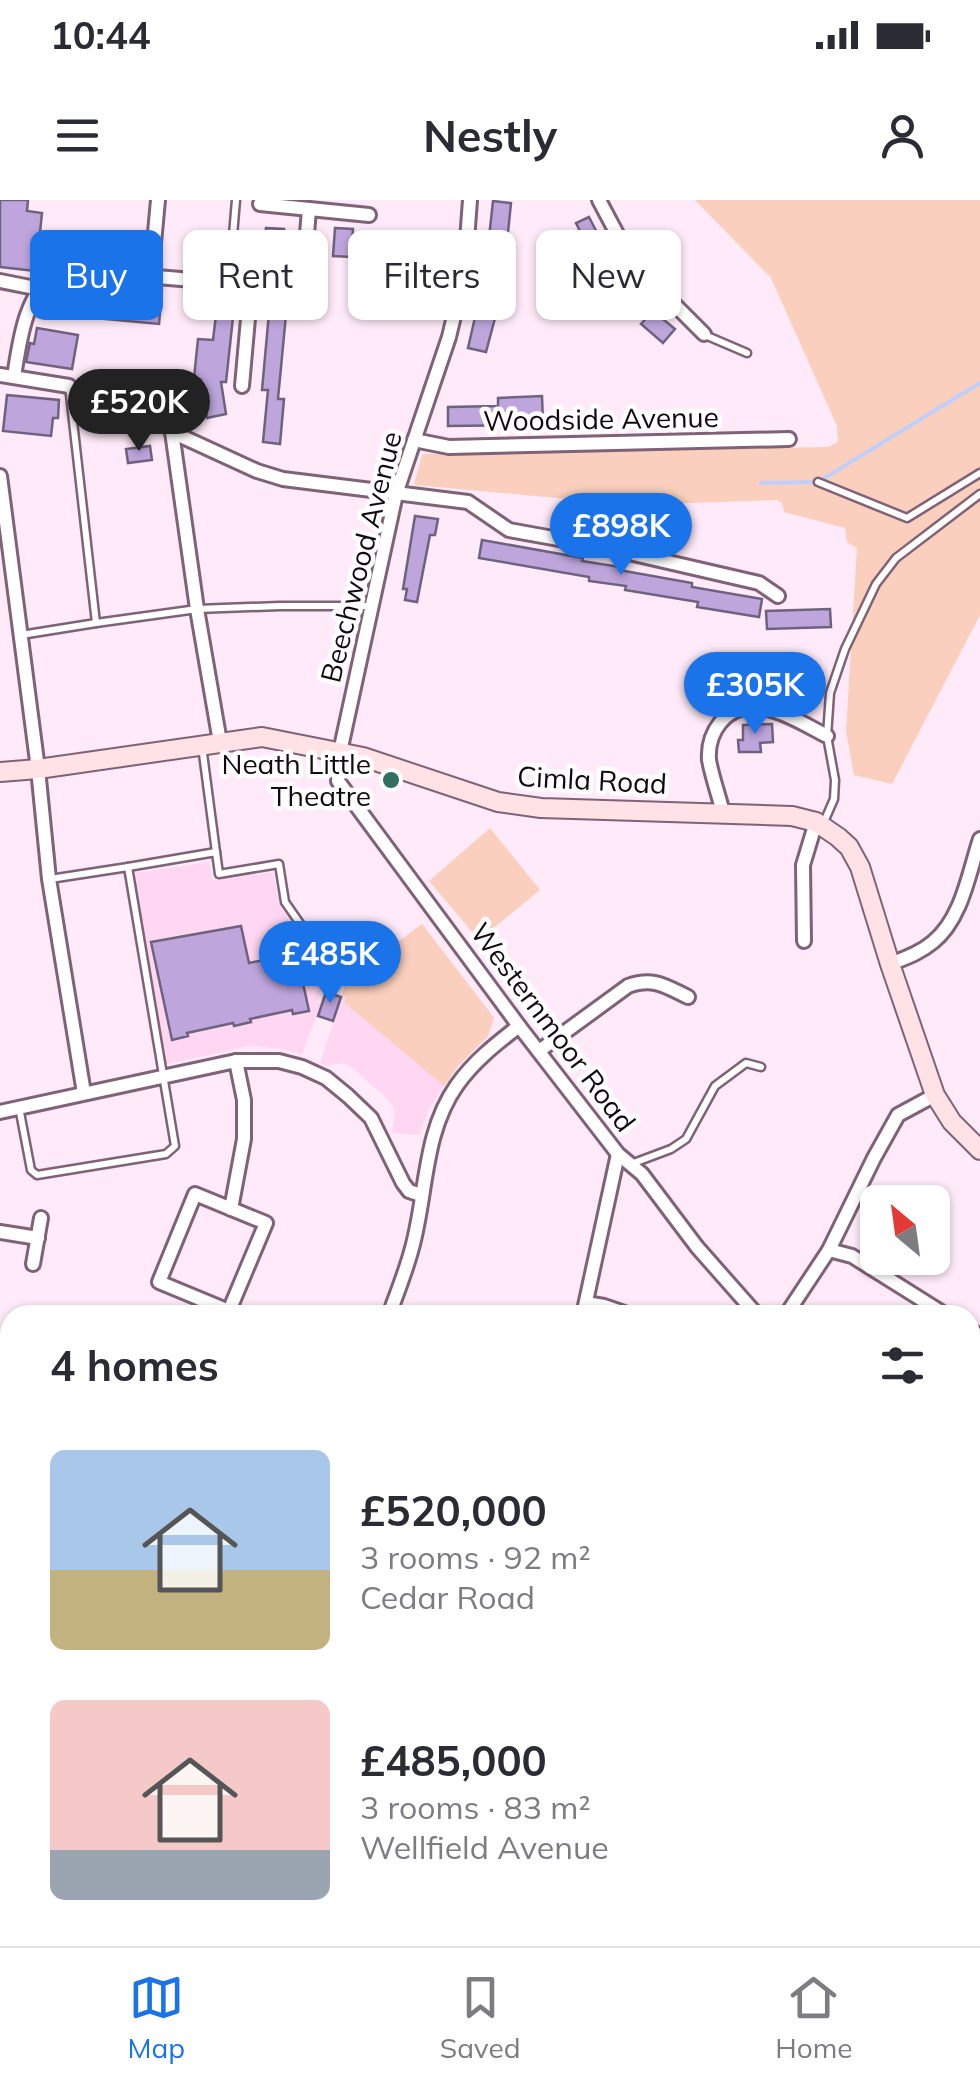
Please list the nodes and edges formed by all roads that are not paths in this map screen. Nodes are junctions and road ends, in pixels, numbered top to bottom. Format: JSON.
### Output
{"nodes":[{"id":1,"x":158,"y":200,"type":"edge"},
{"id":2,"x":236,"y":200,"type":"edge"},
{"id":3,"x":470,"y":200,"type":"edge"},
{"id":4,"x":599,"y":200,"type":"edge"},
{"id":5,"x":260,"y":204,"type":"dead end"},
{"id":6,"x":309,"y":209,"type":"junction"},
{"id":7,"x":369,"y":214,"type":"dead end"},
{"id":8,"x":155,"y":230,"type":"edge"},
{"id":9,"x":233,"y":230,"type":"edge"},
{"id":10,"x":308,"y":230,"type":"edge"},
{"id":11,"x":0,"y":281,"type":"edge"},
{"id":12,"x":30,"y":287,"type":"edge"},
{"id":13,"x":30,"y":308,"type":"edge"},
{"id":14,"x":248,"y":320,"type":"edge"},
{"id":15,"x":704,"y":334,"type":"joint"},
{"id":16,"x":747,"y":352,"type":"dead end"},
{"id":17,"x":7,"y":376,"type":"edge"},
{"id":18,"x":69,"y":386,"type":"junction"},
{"id":19,"x":242,"y":386,"type":"dead end"},
{"id":20,"x":172,"y":432,"type":"junction"},
{"id":21,"x":789,"y":439,"type":"dead end"},
{"id":22,"x":414,"y":440,"type":"junction"},
{"id":23,"x":980,"y":472,"type":"edge"},
{"id":24,"x":0,"y":476,"type":"edge"},
{"id":25,"x":818,"y":482,"type":"dead end"},
{"id":26,"x":396,"y":494,"type":"junction"},
{"id":27,"x":980,"y":494,"type":"edge"},
{"id":28,"x":5,"y":552,"type":"edge"},
{"id":29,"x":778,"y":596,"type":"dead end"},
{"id":30,"x":371,"y":606,"type":"junction"},
{"id":31,"x":197,"y":610,"type":"junction"},
{"id":32,"x":96,"y":623,"type":"junction"},
{"id":33,"x":20,"y":635,"type":"junction"},
{"id":34,"x":828,"y":736,"type":"junction"},
{"id":35,"x":211,"y":744,"type":"junction"},
{"id":36,"x":340,"y":752,"type":"junction"},
{"id":37,"x":38,"y":769,"type":"junction"},
{"id":38,"x":0,"y":772,"type":"edge"},
{"id":39,"x":723,"y":813,"type":"junction"},
{"id":40,"x":819,"y":824,"type":"junction"},
{"id":41,"x":980,"y":839,"type":"edge"},
{"id":42,"x":216,"y":852,"type":"junction"},
{"id":43,"x":128,"y":867,"type":"junction"},
{"id":44,"x":49,"y":879,"type":"junction"},
{"id":45,"x":301,"y":925,"type":"dead end"},
{"id":46,"x":804,"y":941,"type":"dead end"},
{"id":47,"x":890,"y":964,"type":"junction"},
{"id":48,"x":688,"y":997,"type":"dead end"},
{"id":49,"x":519,"y":1026,"type":"junction"},
{"id":50,"x":540,"y":1051,"type":"junction"},
{"id":51,"x":236,"y":1061,"type":"junction"},
{"id":52,"x":762,"y":1067,"type":"dead end"},
{"id":53,"x":163,"y":1076,"type":"junction"},
{"id":54,"x":84,"y":1094,"type":"junction"},
{"id":55,"x":935,"y":1095,"type":"junction"},
{"id":56,"x":19,"y":1108,"type":"junction"},
{"id":57,"x":0,"y":1112,"type":"edge"},
{"id":58,"x":980,"y":1150,"type":"edge"},
{"id":59,"x":618,"y":1154,"type":"junction"},
{"id":60,"x":630,"y":1164,"type":"junction"},
{"id":61,"x":421,"y":1195,"type":"junction"},
{"id":62,"x":230,"y":1209,"type":"junction"},
{"id":63,"x":41,"y":1218,"type":"dead end"},
{"id":64,"x":0,"y":1232,"type":"edge"},
{"id":65,"x":38,"y":1238,"type":"junction"},
{"id":66,"x":829,"y":1250,"type":"junction"},
{"id":67,"x":33,"y":1264,"type":"dead end"},
{"id":68,"x":214,"y":1305,"type":"edge"},
{"id":69,"x":232,"y":1305,"type":"edge"},
{"id":70,"x":393,"y":1305,"type":"edge"},
{"id":71,"x":585,"y":1305,"type":"edge"},
{"id":72,"x":748,"y":1305,"type":"edge"},
{"id":73,"x":793,"y":1305,"type":"edge"},
{"id":74,"x":930,"y":1305,"type":"edge"}],
"edges":[{"from":1,"to":8,"type":"street"},
{"from":2,"to":9,"type":"lane"},
{"from":3,"to":22,"type":"street","name":"Beechwood Avenue"},
{"from":4,"to":15,"type":"street"},
{"from":5,"to":6,"type":"street"},
{"from":6,"to":7,"type":"street"},
{"from":6,"to":10,"type":"street"},
{"from":11,"to":12,"type":"street"},
{"from":13,"to":17,"type":"street"},
{"from":14,"to":19,"type":"street"},
{"from":15,"to":16,"type":"lane"},
{"from":17,"to":18,"type":"street"},
{"from":18,"to":20,"type":"lane"},
{"from":18,"to":32,"type":"lane"},
{"from":20,"to":26,"type":"street"},
{"from":20,"to":31,"type":"street"},
{"from":21,"to":22,"type":"street","name":"Woodside Avenue"},
{"from":22,"to":26,"type":"street","name":"Beechwood Avenue"},
{"from":23,"to":25,"type":"lane"},
{"from":24,"to":28,"type":"street"},
{"from":26,"to":29,"type":"street"},
{"from":26,"to":30,"type":"street","name":"Beechwood Avenue"},
{"from":27,"to":34,"type":"lane"},
{"from":28,"to":33,"type":"street"},
{"from":30,"to":31,"type":"lane"},
{"from":30,"to":36,"type":"street","name":"Beechwood Avenue"},
{"from":31,"to":32,"type":"lane"},
{"from":31,"to":35,"type":"street"},
{"from":32,"to":33,"type":"lane"},
{"from":33,"to":37,"type":"street"},
{"from":34,"to":39,"type":"street"},
{"from":34,"to":40,"type":"lane"},
{"from":35,"to":36,"type":"main road","name":"Cimla Road"},
{"from":35,"to":37,"type":"main road","name":"Cimla Road"},
{"from":35,"to":42,"type":"lane"},
{"from":36,"to":39,"type":"main road","name":"Cimla Road"},
{"from":36,"to":49,"type":"street","name":"Westernmoor Road"},
{"from":37,"to":38,"type":"main road","name":"Cimla Road"},
{"from":37,"to":44,"type":"street"},
{"from":39,"to":40,"type":"main road","name":"Cimla Road"},
{"from":40,"to":46,"type":"street"},
{"from":40,"to":47,"type":"main road"},
{"from":41,"to":47,"type":"street"},
{"from":42,"to":43,"type":"lane"},
{"from":42,"to":45,"type":"lane"},
{"from":43,"to":44,"type":"lane"},
{"from":43,"to":53,"type":"lane"},
{"from":44,"to":54,"type":"street"},
{"from":47,"to":55,"type":"main road"},
{"from":48,"to":50,"type":"street"},
{"from":49,"to":50,"type":"street","name":"Westernmoor Road"},
{"from":49,"to":61,"type":"street"},
{"from":50,"to":59,"type":"street","name":"Westernmoor Road"},
{"from":51,"to":53,"type":"street"},
{"from":51,"to":61,"type":"street"},
{"from":51,"to":62,"type":"street"},
{"from":52,"to":60,"type":"lane"},
{"from":53,"to":54,"type":"street"},
{"from":53,"to":56,"type":"lane"},
{"from":54,"to":56,"type":"street"},
{"from":55,"to":58,"type":"main road"},
{"from":55,"to":66,"type":"street"},
{"from":56,"to":57,"type":"street"},
{"from":59,"to":60,"type":"street","name":"Westernmoor Road"},
{"from":59,"to":71,"type":"street"},
{"from":60,"to":72,"type":"street","name":"Westernmoor Road"},
{"from":61,"to":70,"type":"street"},
{"from":62,"to":68,"type":"street"},
{"from":62,"to":69,"type":"street"},
{"from":63,"to":65,"type":"street"},
{"from":64,"to":65,"type":"street"},
{"from":65,"to":67,"type":"street"},
{"from":66,"to":73,"type":"street"},
{"from":66,"to":74,"type":"street"}]}
